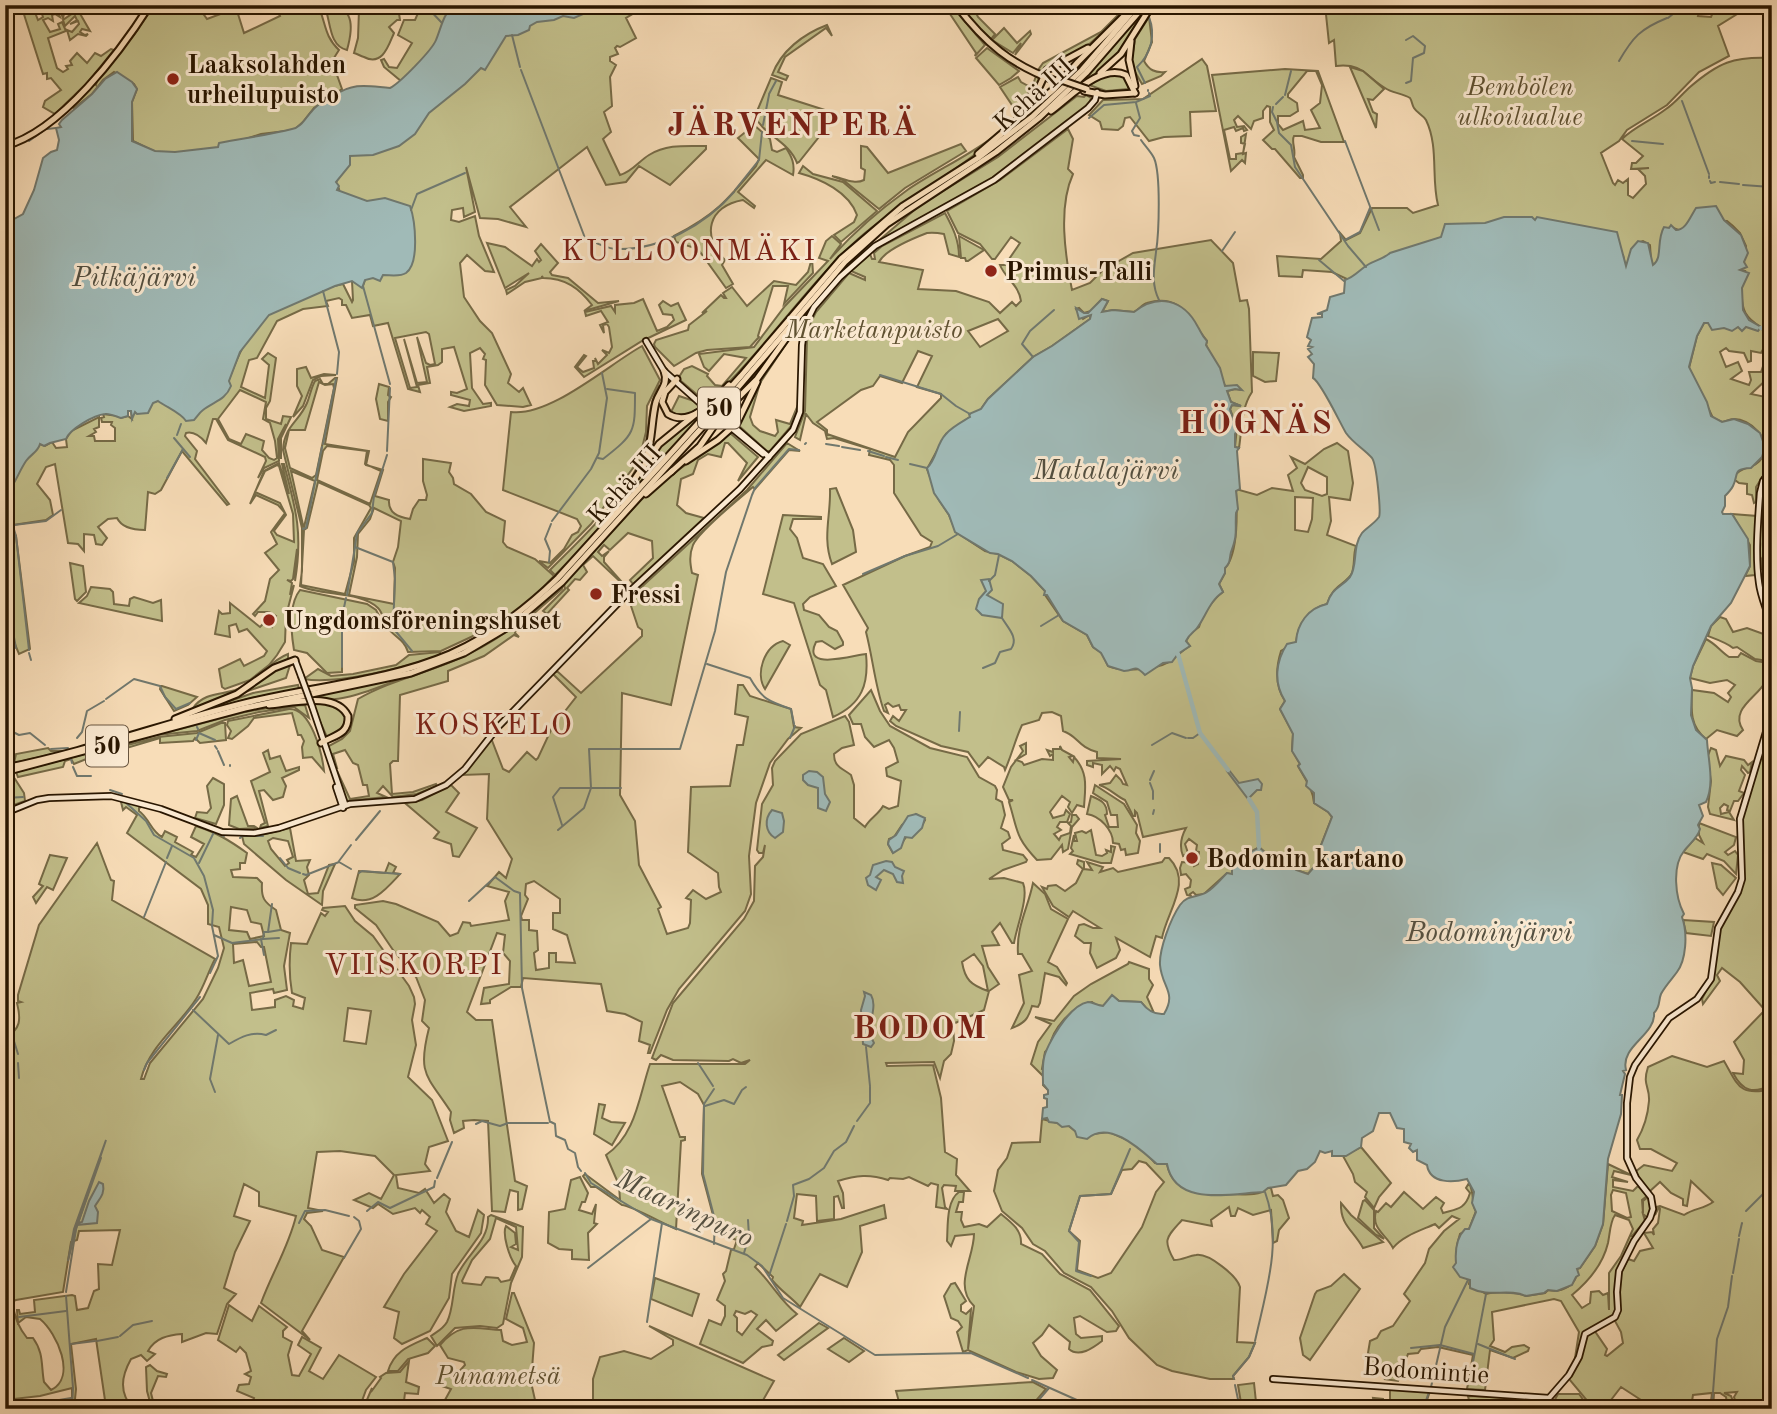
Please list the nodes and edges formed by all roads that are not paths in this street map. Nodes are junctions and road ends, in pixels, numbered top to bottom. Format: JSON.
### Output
{"nodes":[{"id":1,"x":956,"y":5,"type":"edge"},
{"id":2,"x":1137,"y":5,"type":"edge"},
{"id":3,"x":1145,"y":5,"type":"edge"},
{"id":4,"x":1152,"y":5,"type":"edge"},
{"id":5,"x":150,"y":7,"type":"edge"},
{"id":6,"x":1134,"y":33,"type":"junction"},
{"id":7,"x":1099,"y":40,"type":"junction"},
{"id":8,"x":1044,"y":75,"type":"junction"},
{"id":9,"x":1093,"y":80,"type":"junction"},
{"id":10,"x":1135,"y":91,"type":"junction"},
{"id":11,"x":1096,"y":93,"type":"junction"},
{"id":12,"x":1016,"y":122,"type":"junction"},
{"id":13,"x":1023,"y":131,"type":"junction"},
{"id":14,"x":5,"y":146,"type":"edge"},
{"id":15,"x":945,"y":179,"type":"junction"},
{"id":16,"x":815,"y":295,"type":"junction"},
{"id":17,"x":768,"y":364,"type":"junction"},
{"id":18,"x":749,"y":367,"type":"junction"},
{"id":19,"x":664,"y":371,"type":"junction"},
{"id":20,"x":674,"y":378,"type":"junction"},
{"id":21,"x":662,"y":390,"type":"junction"},
{"id":22,"x":697,"y":413,"type":"junction"},
{"id":23,"x":733,"y":427,"type":"junction"},
{"id":24,"x":767,"y":456,"type":"junction"},
{"id":25,"x":1772,"y":469,"type":"edge"},
{"id":26,"x":640,"y":471,"type":"junction"},
{"id":27,"x":671,"y":472,"type":"junction"},
{"id":28,"x":620,"y":517,"type":"junction"},
{"id":29,"x":591,"y":541,"type":"junction"},
{"id":30,"x":1772,"y":632,"type":"edge"},
{"id":31,"x":1772,"y":656,"type":"edge"},
{"id":32,"x":294,"y":660,"type":"joint"},
{"id":33,"x":245,"y":708,"type":"junction"},
{"id":34,"x":143,"y":731,"type":"junction"},
{"id":35,"x":322,"y":742,"type":"junction"},
{"id":36,"x":5,"y":770,"type":"edge"},
{"id":37,"x":344,"y":806,"type":"junction"},
{"id":38,"x":5,"y":813,"type":"edge"},
{"id":39,"x":1273,"y":1379,"type":"dead end"}],
"edges":[{"from":1,"to":8,"type":"main road"},
{"from":2,"to":7,"type":"main road"},
{"from":2,"to":15,"type":"main road","name":"Kehä III","number":"50"},
{"from":3,"to":13,"type":"main road","name":"Kehä III","number":"50"},
{"from":4,"to":6,"type":"main road"},
{"from":5,"to":14,"type":"main road"},
{"from":6,"to":9,"type":"main road"},
{"from":6,"to":10,"type":"main road"},
{"from":7,"to":8,"type":"main road"},
{"from":7,"to":12,"type":"main road"},
{"from":8,"to":11,"type":"main road","bridge":true},
{"from":8,"to":12,"type":"main road"},
{"from":9,"to":10,"type":"main road"},
{"from":9,"to":13,"type":"main road"},
{"from":10,"to":11,"type":"main road"},
{"from":11,"to":24,"type":"main road"},
{"from":12,"to":15,"type":"main road"},
{"from":13,"to":16,"type":"main road","name":"Kehä III","number":"50"},
{"from":15,"to":18,"type":"main road","name":"Kehä III","number":"50"},
{"from":16,"to":17,"type":"main road"},
{"from":16,"to":28,"type":"main road","name":"Kehä III","number":"50"},
{"from":17,"to":23,"type":"main road"},
{"from":17,"to":27,"type":"main road"},
{"from":18,"to":22,"type":"main road"},
{"from":18,"to":29,"type":"main road","name":"Kehä III","number":"50"},
{"from":19,"to":20,"type":"main road"},
{"from":19,"to":20,"type":"main road"},
{"from":19,"to":21,"type":"main road"},
{"from":20,"to":21,"type":"main road"},
{"from":20,"to":22,"type":"main road"},
{"from":20,"to":23,"type":"main road","bridge":true},
{"from":21,"to":26,"type":"main road"},
{"from":22,"to":26,"type":"main road"},
{"from":23,"to":24,"type":"main road"},
{"from":23,"to":27,"type":"main road"},
{"from":24,"to":37,"type":"main road"},
{"from":25,"to":30,"type":"main road"},
{"from":26,"to":29,"type":"main road"},
{"from":27,"to":28,"type":"main road"},
{"from":28,"to":33,"type":"main road","name":"Kehä III","number":"50"},
{"from":29,"to":34,"type":"main road","name":"Kehä III","number":"50"},
{"from":31,"to":39,"type":"main road","name":"Bodomintie"},
{"from":32,"to":34,"type":"main road"},
{"from":32,"to":35,"type":"main road","bridge":true},
{"from":33,"to":35,"type":"main road"},
{"from":33,"to":36,"type":"main road","name":"Kehä III","number":"50"},
{"from":34,"to":36,"type":"main road","name":"Kehä III","number":"50"},
{"from":35,"to":37,"type":"main road"},
{"from":37,"to":38,"type":"main road"}]}
